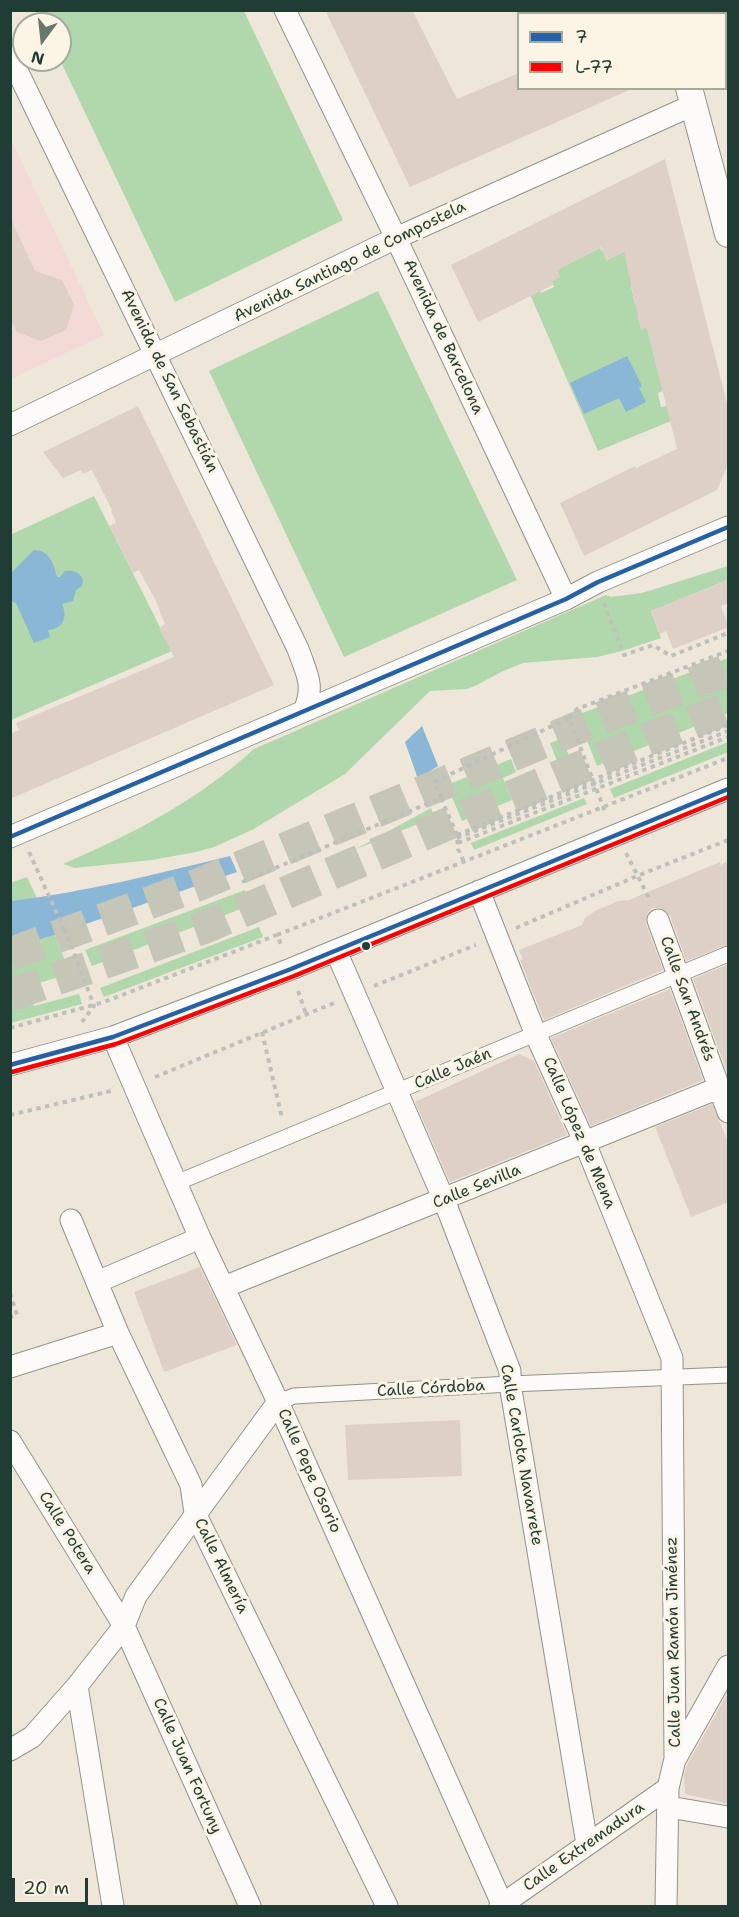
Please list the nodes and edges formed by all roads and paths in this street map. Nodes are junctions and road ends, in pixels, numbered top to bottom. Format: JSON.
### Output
{"nodes":[{"id":1,"x":285,"y":10,"type":"edge"},
{"id":2,"x":10,"y":56,"type":"edge"},
{"id":3,"x":691,"y":97,"type":"edge"},
{"id":4,"x":729,"y":234,"type":"edge"},
{"id":5,"x":396,"y":238,"type":"junction"},
{"id":6,"x":157,"y":355,"type":"junction"},
{"id":7,"x":10,"y":425,"type":"edge"},
{"id":8,"x":729,"y":527,"type":"edge"},
{"id":9,"x":598,"y":582,"type":"junction"},
{"id":10,"x":566,"y":599,"type":"junction"},
{"id":11,"x":729,"y":633,"type":"edge"},
{"id":12,"x":729,"y":651,"type":"edge"},
{"id":13,"x":304,"y":711,"type":"junction"},
{"id":14,"x":569,"y":718,"type":"junction"},
{"id":15,"x":729,"y":725,"type":"edge"},
{"id":16,"x":729,"y":731,"type":"edge"},
{"id":17,"x":729,"y":736,"type":"edge"},
{"id":18,"x":729,"y":758,"type":"edge"},
{"id":19,"x":595,"y":784,"type":"junction"},
{"id":20,"x":729,"y":789,"type":"edge"},
{"id":21,"x":441,"y":798,"type":"junction"},
{"id":22,"x":603,"y":808,"type":"junction"},
{"id":23,"x":618,"y":835,"type":"junction"},
{"id":24,"x":10,"y":837,"type":"edge"},
{"id":25,"x":457,"y":838,"type":"junction"},
{"id":26,"x":464,"y":861,"type":"junction"},
{"id":27,"x":38,"y":873,"type":"dead end"},
{"id":28,"x":242,"y":882,"type":"dead end"},
{"id":29,"x":478,"y":891,"type":"junction"},
{"id":30,"x":647,"y":893,"type":"dead end"},
{"id":31,"x":658,"y":920,"type":"dead end"},
{"id":32,"x":277,"y":935,"type":"dead end"},
{"id":33,"x":336,"y":951,"type":"junction"},
{"id":34,"x":729,"y":954,"type":"edge"},
{"id":35,"x":679,"y":975,"type":"junction"},
{"id":36,"x":94,"y":1006,"type":"junction"},
{"id":37,"x":10,"y":1028,"type":"edge"},
{"id":38,"x":262,"y":1032,"type":"dead end"},
{"id":39,"x":536,"y":1035,"type":"junction"},
{"id":40,"x":113,"y":1037,"type":"junction"},
{"id":41,"x":74,"y":1048,"type":"junction"},
{"id":42,"x":10,"y":1065,"type":"edge"},
{"id":43,"x":396,"y":1093,"type":"junction"},
{"id":44,"x":726,"y":1098,"type":"edge"},
{"id":45,"x":282,"y":1118,"type":"dead end"},
{"id":46,"x":585,"y":1143,"type":"junction"},
{"id":47,"x":176,"y":1183,"type":"junction"},
{"id":48,"x":444,"y":1200,"type":"junction"},
{"id":49,"x":71,"y":1220,"type":"dead end"},
{"id":50,"x":200,"y":1238,"type":"junction"},
{"id":51,"x":97,"y":1282,"type":"junction"},
{"id":52,"x":224,"y":1287,"type":"junction"},
{"id":53,"x":10,"y":1293,"type":"edge"},
{"id":54,"x":10,"y":1317,"type":"edge"},
{"id":55,"x":118,"y":1334,"type":"junction"},
{"id":56,"x":10,"y":1367,"type":"edge"},
{"id":57,"x":729,"y":1375,"type":"edge"},
{"id":58,"x":510,"y":1377,"type":"junction"},
{"id":59,"x":671,"y":1377,"type":"junction"},
{"id":60,"x":278,"y":1402,"type":"junction"},
{"id":61,"x":10,"y":1441,"type":"edge"},
{"id":62,"x":195,"y":1514,"type":"junction"},
{"id":63,"x":124,"y":1626,"type":"junction"},
{"id":64,"x":729,"y":1666,"type":"edge"},
{"id":65,"x":77,"y":1686,"type":"junction"},
{"id":66,"x":10,"y":1750,"type":"edge"},
{"id":67,"x":675,"y":1759,"type":"junction"},
{"id":68,"x":668,"y":1797,"type":"junction"},
{"id":69,"x":729,"y":1817,"type":"edge"},
{"id":70,"x":587,"y":1844,"type":"junction"},
{"id":71,"x":113,"y":1906,"type":"edge"},
{"id":72,"x":250,"y":1906,"type":"edge"},
{"id":73,"x":387,"y":1906,"type":"edge"},
{"id":74,"x":502,"y":1906,"type":"edge"},
{"id":75,"x":666,"y":1906,"type":"edge"}],
"edges":[{"from":1,"to":5,"type":"street","name":"Avenida de Barcelona"},
{"from":2,"to":6,"type":"street","name":"Avenida de San Sebastián"},
{"from":3,"to":4,"type":"street"},
{"from":3,"to":5,"type":"street","name":"Avenida Santiago de Compostela"},
{"from":5,"to":6,"type":"street","name":"Avenida Santiago de Compostela"},
{"from":5,"to":10,"type":"street","name":"Avenida de Barcelona"},
{"from":6,"to":7,"type":"street","name":"Avenida Santiago de Compostela"},
{"from":6,"to":13,"type":"street","name":"Avenida de San Sebastián"},
{"from":8,"to":9,"type":"street"},
{"from":9,"to":10,"type":"street"},
{"from":9,"to":11,"type":"path"},
{"from":10,"to":13,"type":"street"},
{"from":12,"to":14,"type":"path"},
{"from":13,"to":24,"type":"street"},
{"from":14,"to":19,"type":"path"},
{"from":14,"to":21,"type":"path"},
{"from":15,"to":19,"type":"path"},
{"from":16,"to":19,"type":"path"},
{"from":17,"to":19,"type":"path"},
{"from":18,"to":22,"type":"path"},
{"from":19,"to":22,"type":"path"},
{"from":19,"to":25,"type":"path"},
{"from":19,"to":25,"type":"path"},
{"from":20,"to":23,"type":"street"},
{"from":21,"to":25,"type":"path"},
{"from":21,"to":28,"type":"path"},
{"from":22,"to":23,"type":"path"},
{"from":22,"to":26,"type":"path"},
{"from":23,"to":29,"type":"street"},
{"from":23,"to":30,"type":"path"},
{"from":25,"to":26,"type":"path"},
{"from":26,"to":32,"type":"path"},
{"from":27,"to":36,"type":"path","bridge":true},
{"from":29,"to":33,"type":"street"},
{"from":29,"to":39,"type":"street","name":"Calle López de Mena"},
{"from":31,"to":35,"type":"street","name":"Calle San Andrés"},
{"from":33,"to":40,"type":"street"},
{"from":33,"to":43,"type":"street","name":"Calle Carlota Navarrete"},
{"from":34,"to":35,"type":"street","name":"Calle Jaén"},
{"from":35,"to":39,"type":"street","name":"Calle Jaén"},
{"from":35,"to":44,"type":"street","name":"Calle San Andrés"},
{"from":36,"to":37,"type":"path"},
{"from":36,"to":41,"type":"path"},
{"from":38,"to":45,"type":"path"},
{"from":39,"to":43,"type":"street","name":"Calle Jaén"},
{"from":39,"to":46,"type":"street","name":"Calle López de Mena"},
{"from":40,"to":41,"type":"street"},
{"from":40,"to":47,"type":"street","name":"Calle Pepe Osorio"},
{"from":41,"to":42,"type":"street"},
{"from":43,"to":47,"type":"street","name":"Calle Jaén"},
{"from":43,"to":48,"type":"street","name":"Calle Carlota Navarrete"},
{"from":44,"to":46,"type":"street","name":"Calle Sevilla"},
{"from":46,"to":48,"type":"street","name":"Calle Sevilla"},
{"from":46,"to":59,"type":"street","name":"Calle López de Mena"},
{"from":47,"to":50,"type":"street","name":"Calle Pepe Osorio"},
{"from":48,"to":52,"type":"street","name":"Calle Sevilla"},
{"from":48,"to":58,"type":"street","name":"Calle Carlota Navarrete"},
{"from":49,"to":51,"type":"street","name":"Calle Almería"},
{"from":50,"to":51,"type":"street"},
{"from":50,"to":52,"type":"street","name":"Calle Pepe Osorio"},
{"from":51,"to":55,"type":"street","name":"Calle Almería"},
{"from":52,"to":60,"type":"street","name":"Calle Pepe Osorio"},
{"from":53,"to":54,"type":"path"},
{"from":55,"to":56,"type":"street"},
{"from":55,"to":62,"type":"street","name":"Calle Almería"},
{"from":57,"to":59,"type":"street","name":"Calle Córdoba"},
{"from":58,"to":59,"type":"street","name":"Calle Córdoba"},
{"from":58,"to":60,"type":"street","name":"Calle Córdoba"},
{"from":58,"to":70,"type":"street","name":"Calle Carlota Navarrete"},
{"from":59,"to":67,"type":"street","name":"Calle Juan Ramón Jiménez"},
{"from":60,"to":62,"type":"street"},
{"from":60,"to":74,"type":"street","name":"Calle Pepe Osorio"},
{"from":61,"to":63,"type":"street","name":"Calle Potera"},
{"from":62,"to":63,"type":"street"},
{"from":62,"to":73,"type":"street","name":"Calle Almería"},
{"from":63,"to":65,"type":"street"},
{"from":63,"to":72,"type":"street","name":"Calle Juan Fortuny"},
{"from":64,"to":67,"type":"street"},
{"from":65,"to":66,"type":"street"},
{"from":65,"to":71,"type":"street"},
{"from":67,"to":68,"type":"street","name":"Calle Juan Ramón Jiménez"},
{"from":68,"to":69,"type":"street"},
{"from":68,"to":70,"type":"street","name":"Calle Extremadura"},
{"from":68,"to":75,"type":"street","name":"Calle Juan Ramón Jiménez"},
{"from":70,"to":74,"type":"street","name":"Calle Extremadura"}]}
